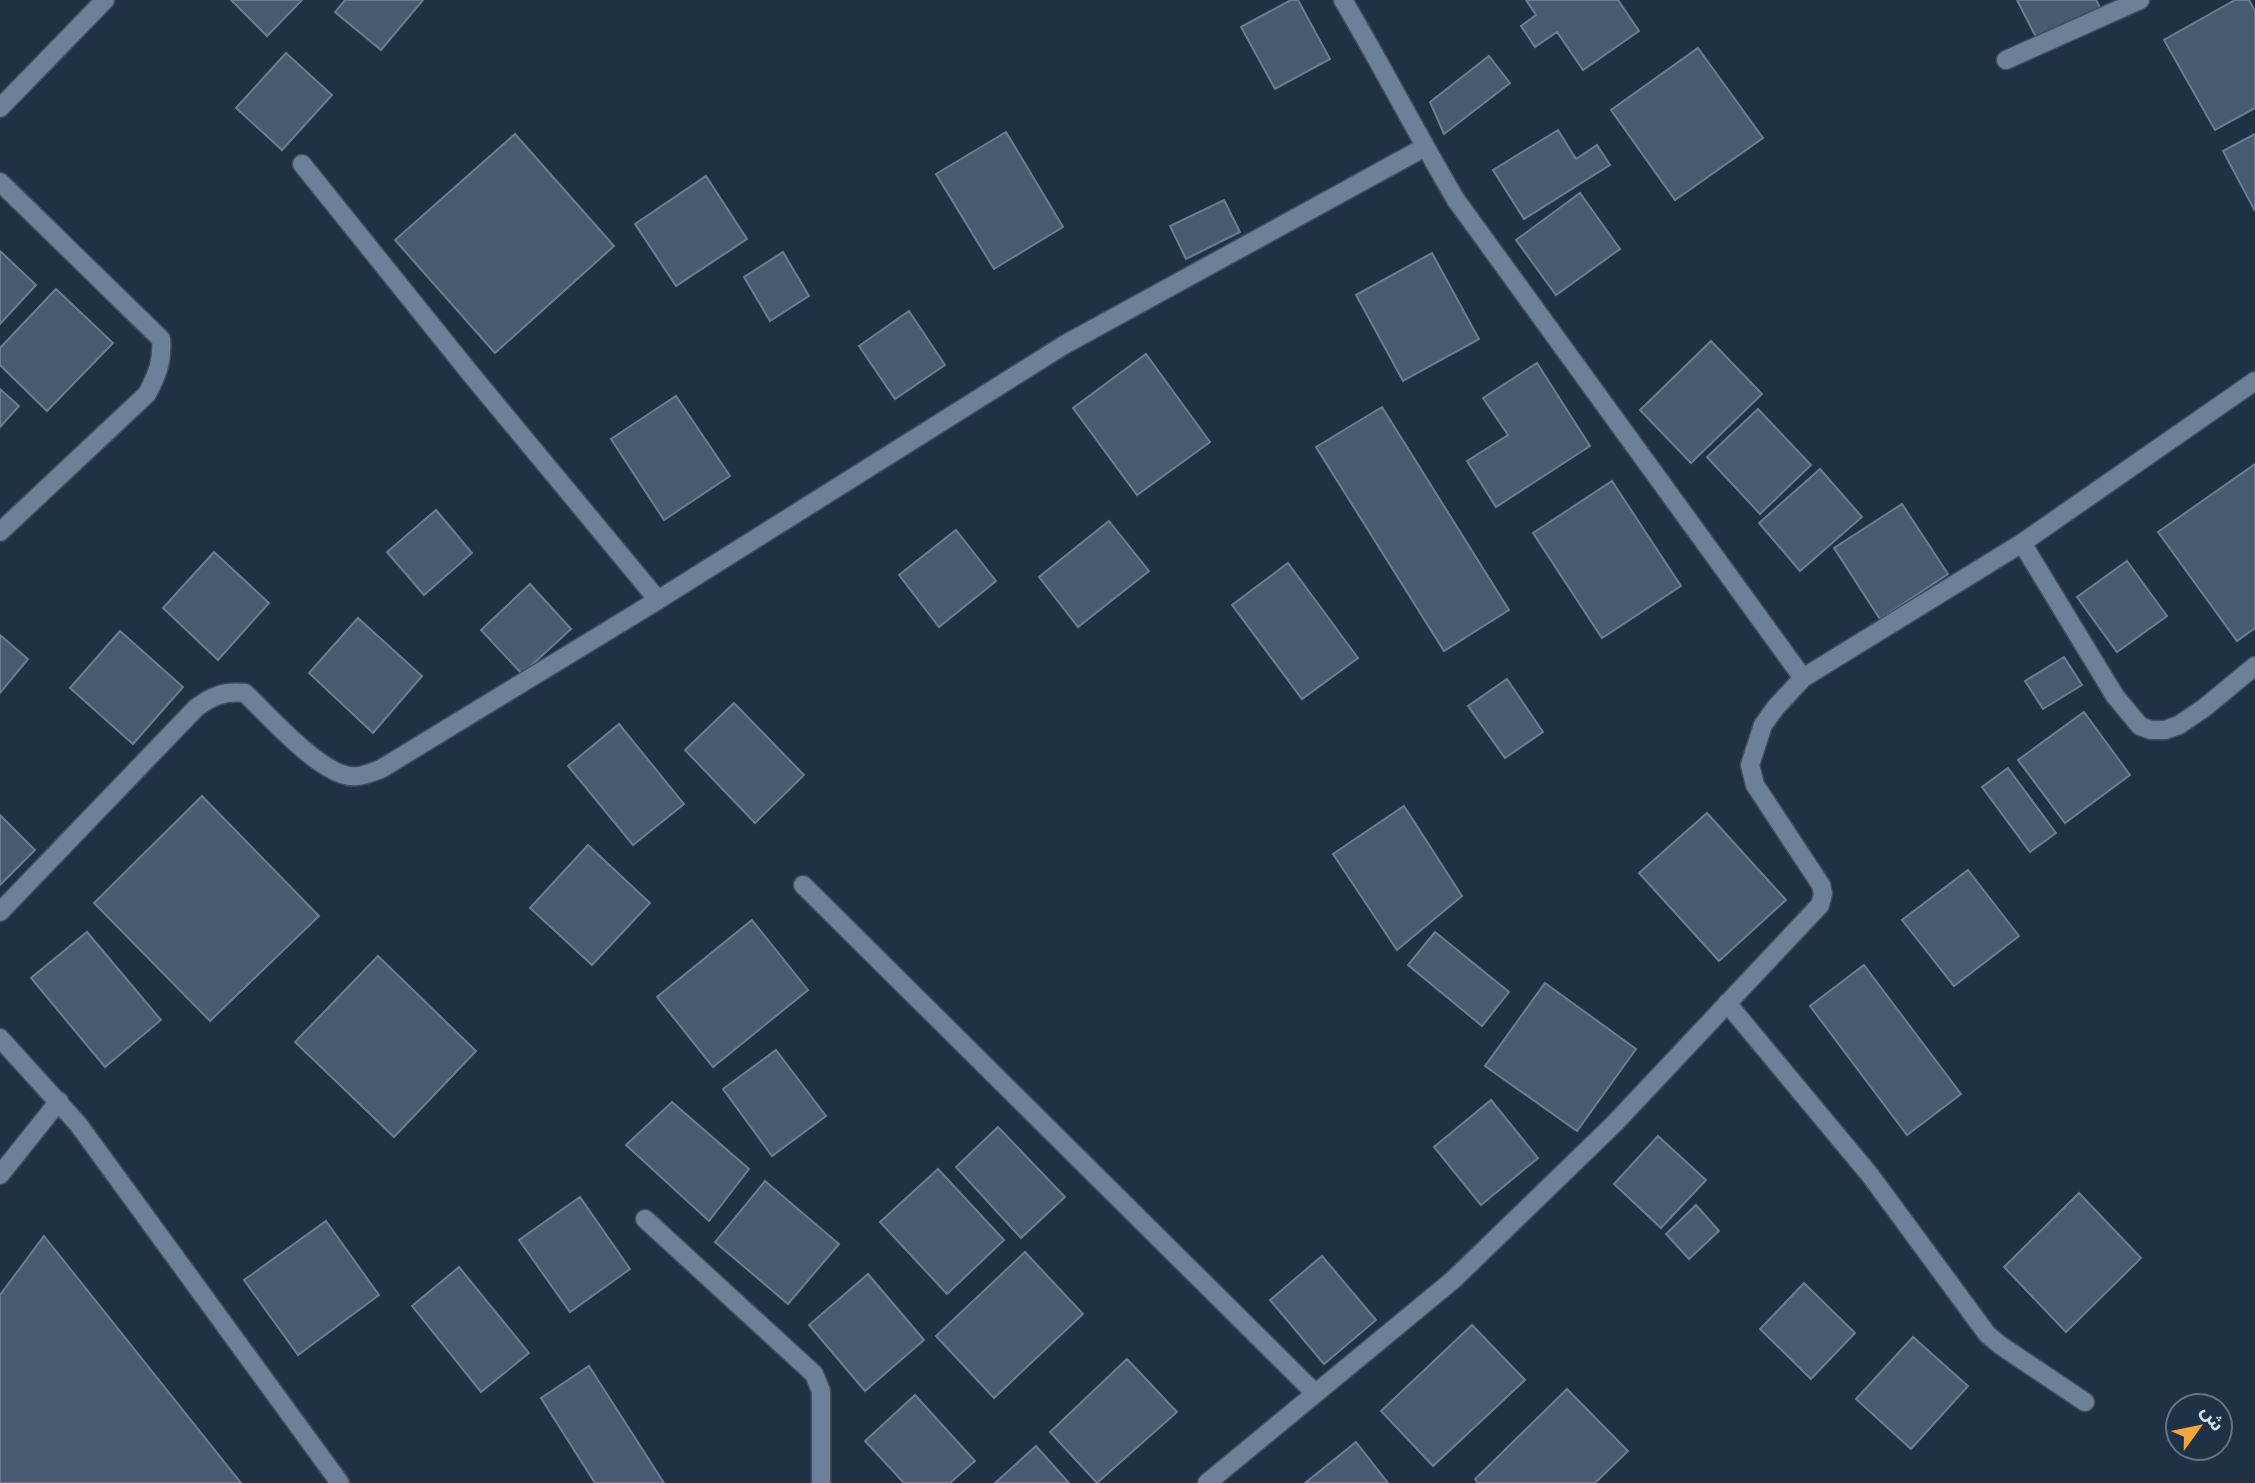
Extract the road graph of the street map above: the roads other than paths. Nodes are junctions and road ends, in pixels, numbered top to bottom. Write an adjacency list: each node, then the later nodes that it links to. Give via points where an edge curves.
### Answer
1 (105, 0): 5 (street)
2 (1343, 0): 6 (street)
3 (2140, 0): 4 (street)
4 (2006, 60)
5 (0, 108)
6 (1425, 147): 12 (street, via 1064,345); 14 (street, via 1456,200)
7 (302, 164): 12 (street)
8 (0, 182): 10 (street, via 161,340 162,358 147,394)
9 (2255, 381): 11 (street)
10 (0, 532)
11 (2022, 543): 13 (street, via 2115,695 2140,726 2165,730 2179,725); 14 (street)
12 (658, 600): 16 (street, via 381,769 364,775 347,776 325,768 244,693 214,695 195,708)
13 (2255, 666)
14 (1803, 678): 17 (street, via 1763,725 1750,765 1755,786 1823,894 1811,916)
15 (803, 885): 22 (street)
16 (0, 912)
17 (1727, 1003): 22 (street, via 1614,1125 1452,1280); 23 (street, via 1870,1175 1987,1334)
18 (0, 1038): 19 (street)
19 (60, 1101): 20 (street); 24 (street)
20 (0, 1175)
21 (645, 1219): 25 (street, via 814,1374 821,1391)
22 (1315, 1393): 26 (street)
23 (2085, 1402)
24 (340, 1483)
25 (821, 1483)
26 (1207, 1483)

